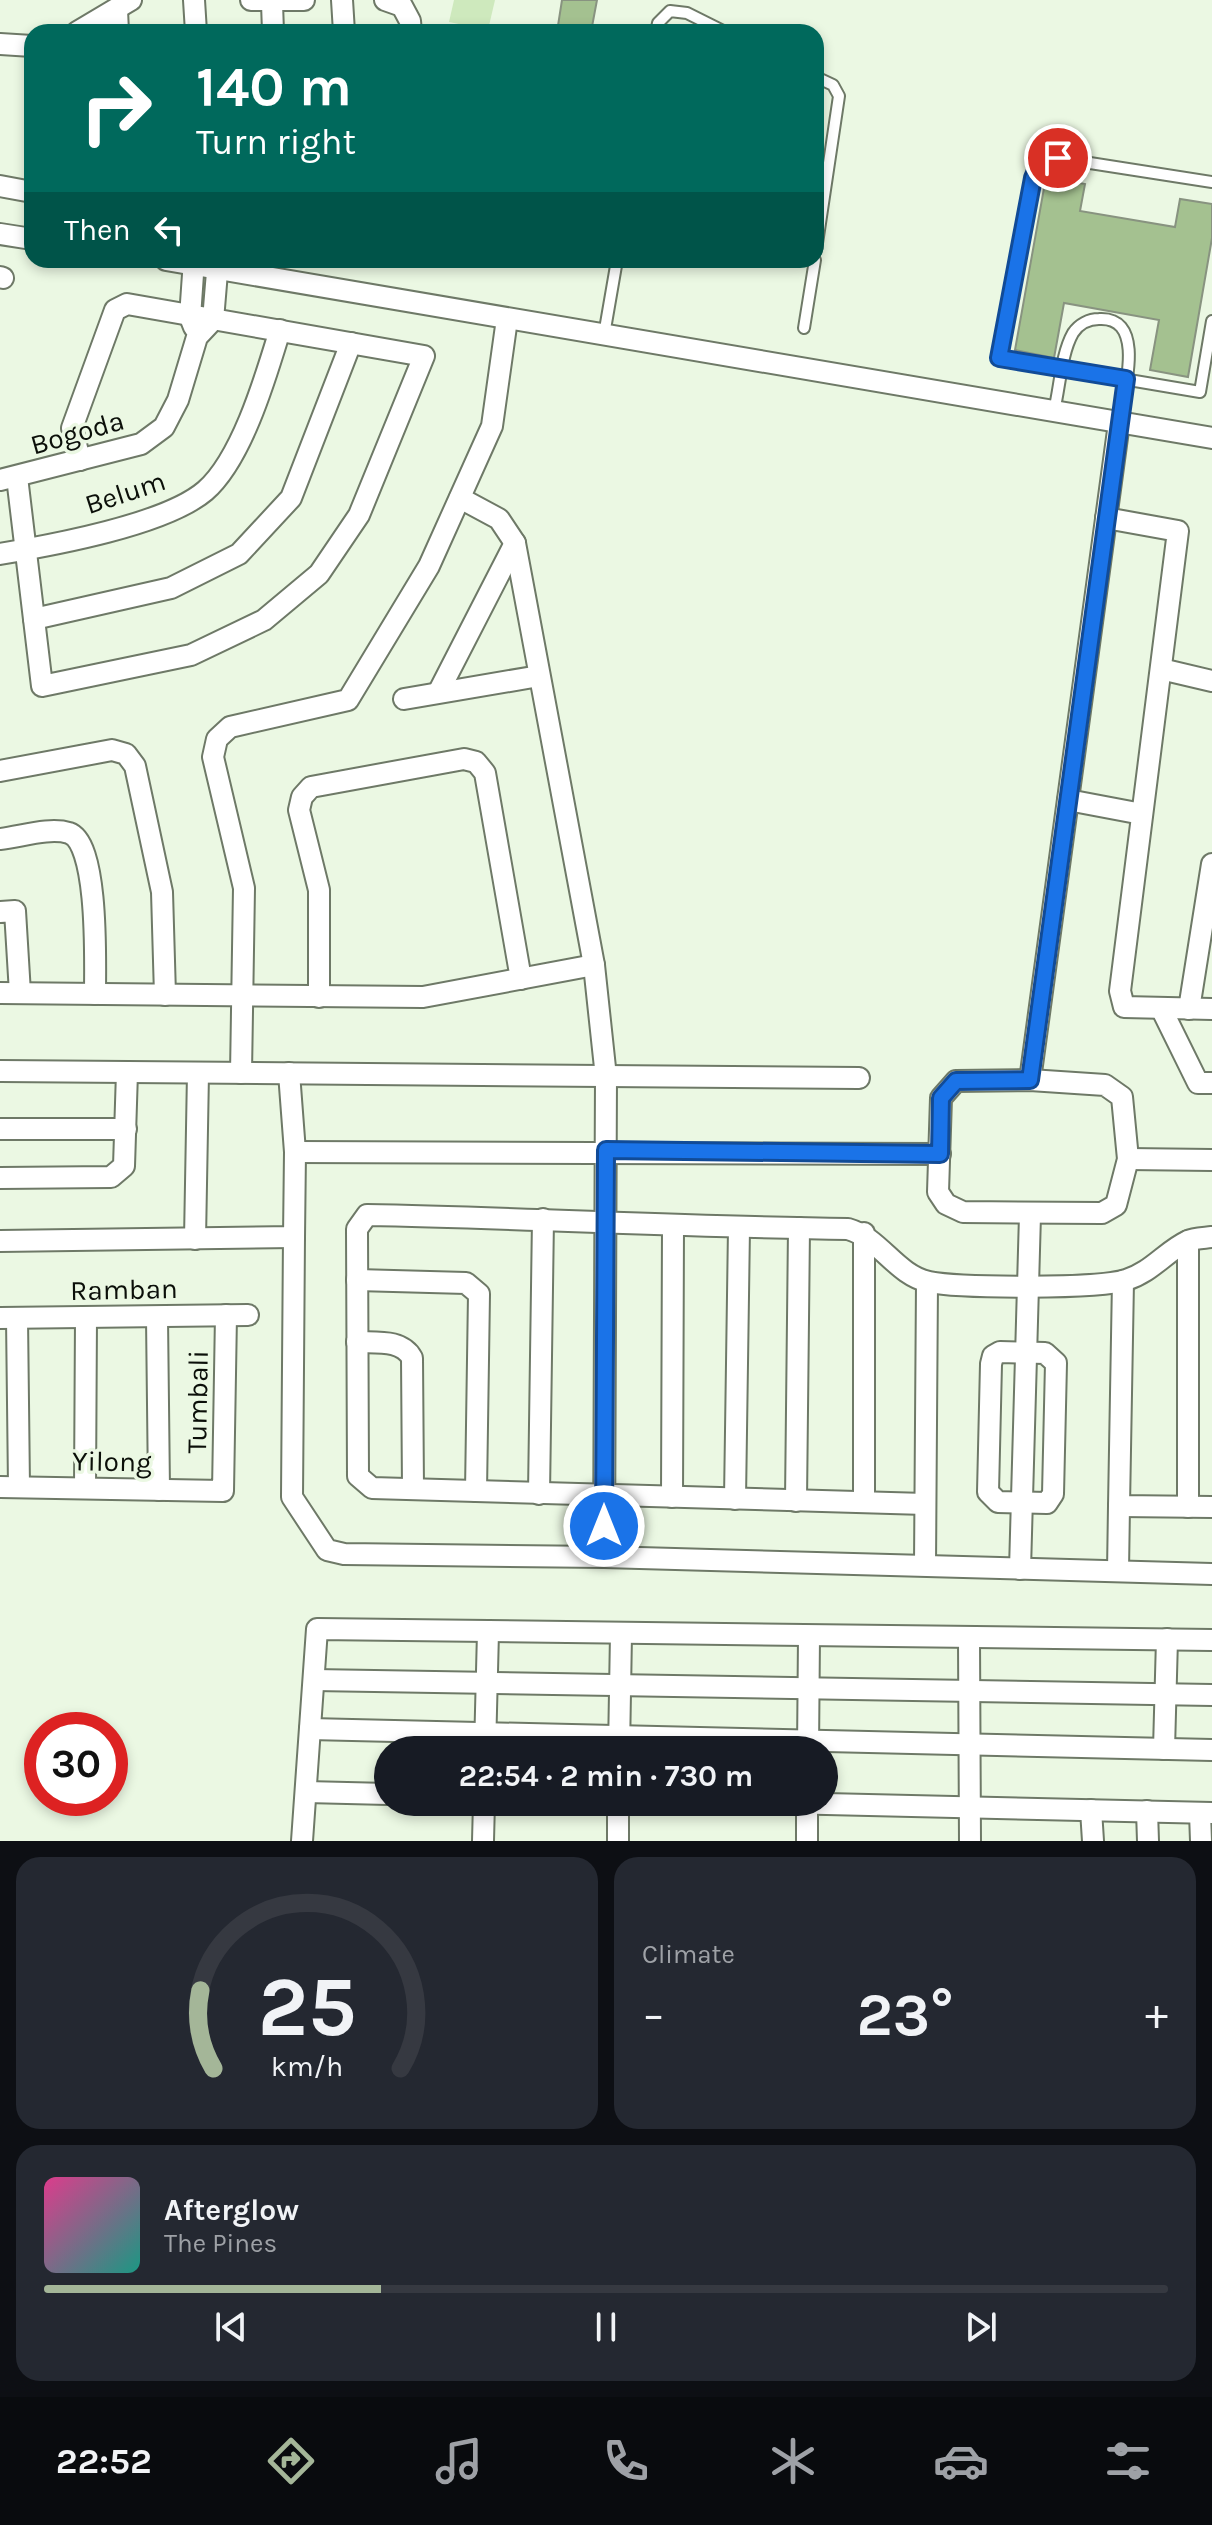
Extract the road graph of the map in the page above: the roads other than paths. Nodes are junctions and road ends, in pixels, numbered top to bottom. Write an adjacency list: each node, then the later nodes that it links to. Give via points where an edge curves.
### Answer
1 (194, 0): 9 (street)
2 (251, 0): 6 (street)
3 (304, 0): 6 (street)
4 (342, 0): 11 (street)
5 (385, 0): 12 (street, via 402,6)
6 (272, 3): 10 (street)
7 (124, 5): 8 (street)
8 (91, 24)
9 (196, 24)
10 (273, 24)
11 (344, 24)
12 (410, 24)
13 (658, 24): 14 (lane, via 670,11)
14 (709, 24)
15 (0, 44): 16 (street)
16 (24, 46)
17 (824, 81): 21 (lane, via 839,96)
18 (1212, 182): 38 (lane, via 1058,158 1039,164 999,358)
19 (0, 186): 20 (street)
20 (24, 190)
21 (824, 196)
22 (0, 234): 23 (street)
23 (24, 238)
24 (194, 268): 29 (street)
25 (217, 268): 31 (street)
26 (238, 268): 30 (street)
27 (616, 268): 35 (lane)
28 (814, 268): 33 (lane)
29 (190, 317): 31 (street); 36 (street); 43 (street, via 127,304 115,310 72,428)
30 (507, 319): 35 (street); 45 (street, via 492,426)
31 (213, 320): 34 (street); 36 (street, Bogoda)
32 (1212, 321): 39 (lane, via 1200,392)
33 (804, 328)
34 (280, 330): 37 (street); 48 (street, Belum, via 234,451 206,490 166,514)
35 (604, 335): 40 (street)
36 (197, 337): 43 (street, Bogoda, via 164,427 141,444)
37 (351, 343): 50 (street, via 291,498 239,554 171,588); 50 (street, via 424,356 359,515 319,574 264,620 191,655 42,686)
38 (1064, 369): 39 (lane); 39 (lane, via 1079,326 1106,319 1122,328 1130,344); 40 (lane)
39 (1126, 379): 41 (lane)
40 (1054, 411): 41 (street)
41 (1119, 423): 42 (street); 46 (street)
42 (1212, 438)
43 (80, 460): 44 (street, Bogoda)
44 (8, 478): 48 (street)
45 (460, 498): 47 (street, via 499,519); 67 (street, via 429,566 348,700 230,727 217,739 213,757 244,888)
46 (1106, 518): 51 (street, via 1178,531); 57 (street)
47 (515, 543): 52 (street); 54 (street)
48 (26, 550): 49 (street, Belum); 50 (street)
49 (0, 554)
50 (34, 619)
51 (1161, 669): 53 (street); 58 (street)
52 (539, 676): 54 (street); 62 (street)
53 (1212, 681)
54 (439, 691): 55 (street)
55 (404, 699)
56 (0, 771): 66 (street, via 112,750 126,754 135,766 162,892)
57 (1068, 800): 58 (street); 79 (street)
58 (1142, 814): 69 (street, via 1120,991 1124,1007)
59 (0, 839): 65 (street, via 58,831 81,841 94,904)
60 (1212, 864): 70 (street)
61 (0, 912): 64 (street, via 15,911)
62 (594, 965): 63 (street); 77 (street)
63 (521, 979): 68 (street, via 423,997); 68 (street, via 485,773 476,762 464,759 311,787 302,797 299,810 319,890)
64 (10, 993): 65 (street)
65 (95, 994): 66 (street)
66 (165, 995): 67 (street)
67 (243, 997): 68 (street); 75 (street)
68 (319, 997)
69 (1161, 1008): 70 (street); 80 (street, via 1198,1083)
70 (1189, 1009): 71 (street)
71 (1212, 1009)
72 (0, 1071): 73 (street)
73 (127, 1072): 74 (street); 82 (street)
74 (198, 1073): 75 (street); 98 (street)
75 (241, 1073): 76 (street)
76 (289, 1073): 77 (street); 84 (street)
77 (606, 1077): 78 (street); 83 (street)
78 (859, 1078)
79 (1030, 1080): 85 (street, via 956,1081 941,1098); 86 (street, via 1105,1085 1122,1097)
80 (1212, 1083)
81 (0, 1129): 82 (street)
82 (126, 1129): 88 (street, via 124,1166 111,1177)
83 (606, 1150): 84 (street); 85 (street); 91 (street)
84 (295, 1152): 96 (street)
85 (940, 1154): 89 (street, via 938,1192 946,1204 963,1212)
86 (1128, 1159): 87 (street); 89 (street, via 1123,1191 1116,1205 1102,1213)
87 (1212, 1160)
88 (0, 1178)
89 (1030, 1215): 104 (street)
90 (543, 1219): 91 (street); 101 (street, via 367,1215 357,1229); 118 (street)
91 (605, 1220): 92 (street); 119 (street)
92 (673, 1227): 93 (street); 120 (street)
93 (739, 1228): 94 (street); 121 (street)
94 (799, 1228): 95 (street); 122 (street)
95 (864, 1233): 103 (street, via 898,1266); 123 (street)
96 (294, 1237): 98 (street); 129 (street, via 292,1497 327,1550)
97 (1212, 1237): 100 (street)
98 (195, 1239): 99 (street)
99 (0, 1241)
100 (1188, 1241): 102 (street, via 1156,1267); 127 (street)
101 (357, 1280): 110 (street); 117 (street, via 466,1283 479,1294)
102 (1123, 1281): 104 (street); 126 (street)
103 (927, 1282): 104 (street); 124 (street)
104 (1027, 1286): 111 (street)
105 (226, 1315): 106 (street, Ramban); 109 (street, Ramban); 116 (street, Tumbali)
106 (248, 1315)
107 (8, 1318): 108 (street, Ramban); 112 (street)
108 (86, 1318): 109 (street, Ramban); 113 (street)
109 (157, 1318): 115 (street)
110 (357, 1342): 114 (street, via 398,1345 412,1358); 114 (street, via 358,1476 372,1488)
111 (1026, 1352): 125 (street); 125 (street, via 1045,1353 1056,1363 1053,1494 1047,1503); 125 (street, via 1000,1352 991,1364 988,1492 998,1502)
112 (10, 1487): 113 (street, Yilong)
113 (85, 1488): 115 (street, Yilong)
114 (413, 1489): 117 (street)
115 (159, 1490): 116 (street, Yilong)
116 (223, 1491)
117 (476, 1491): 118 (street)
118 (539, 1494): 119 (street)
119 (605, 1496): 120 (street); 129 (street)
120 (672, 1497): 121 (street)
121 (735, 1499): 122 (street)
122 (796, 1501): 123 (street)
123 (864, 1502): 124 (street)
124 (925, 1504): 130 (street)
125 (1022, 1504): 131 (street)
126 (1119, 1506): 127 (street); 132 (street)
127 (1188, 1507): 128 (street)
128 (1212, 1507)
129 (604, 1557): 130 (street)
130 (925, 1565): 131 (street)
131 (1020, 1569): 132 (street)
132 (1118, 1571): 133 (street)
133 (1212, 1574)
134 (488, 1632): 135 (street); 140 (street, via 317,1629); 141 (street)
135 (621, 1634): 136 (street); 142 (street)
136 (809, 1636): 137 (street); 143 (street)
137 (969, 1639): 138 (street); 144 (street)
138 (1167, 1639): 139 (street); 145 (street)
139 (1212, 1640)
140 (314, 1680): 141 (street); 147 (street)
141 (487, 1682): 142 (street); 149 (street)
142 (620, 1686): 143 (street); 150 (street)
143 (808, 1690): 144 (street); 151 (street)
144 (969, 1693): 145 (street); 153 (street)
145 (1165, 1695): 146 (street); 154 (street)
146 (1212, 1695)
147 (310, 1729): 148 (street); 156 (street)
148 (421, 1736)
149 (485, 1736)
150 (619, 1736)
151 (808, 1736)
152 (838, 1744): 153 (street)
153 (970, 1746): 154 (street); 159 (street)
154 (1164, 1749): 155 (street)
155 (1212, 1750)
156 (306, 1792): 157 (street); 166 (street)
157 (374, 1794)
158 (838, 1804): 159 (street)
159 (970, 1808): 160 (street); 170 (street)
160 (1091, 1810): 161 (street); 171 (street)
161 (1147, 1811): 162 (street); 172 (street)
162 (1206, 1813): 173 (street)
163 (484, 1816): 167 (street)
164 (618, 1816): 168 (street)
165 (807, 1816): 169 (street)
166 (302, 1841)
167 (483, 1841)
168 (618, 1841)
169 (807, 1841)
170 (970, 1841)
171 (1093, 1841)
172 (1148, 1841)
173 (1201, 1841)

